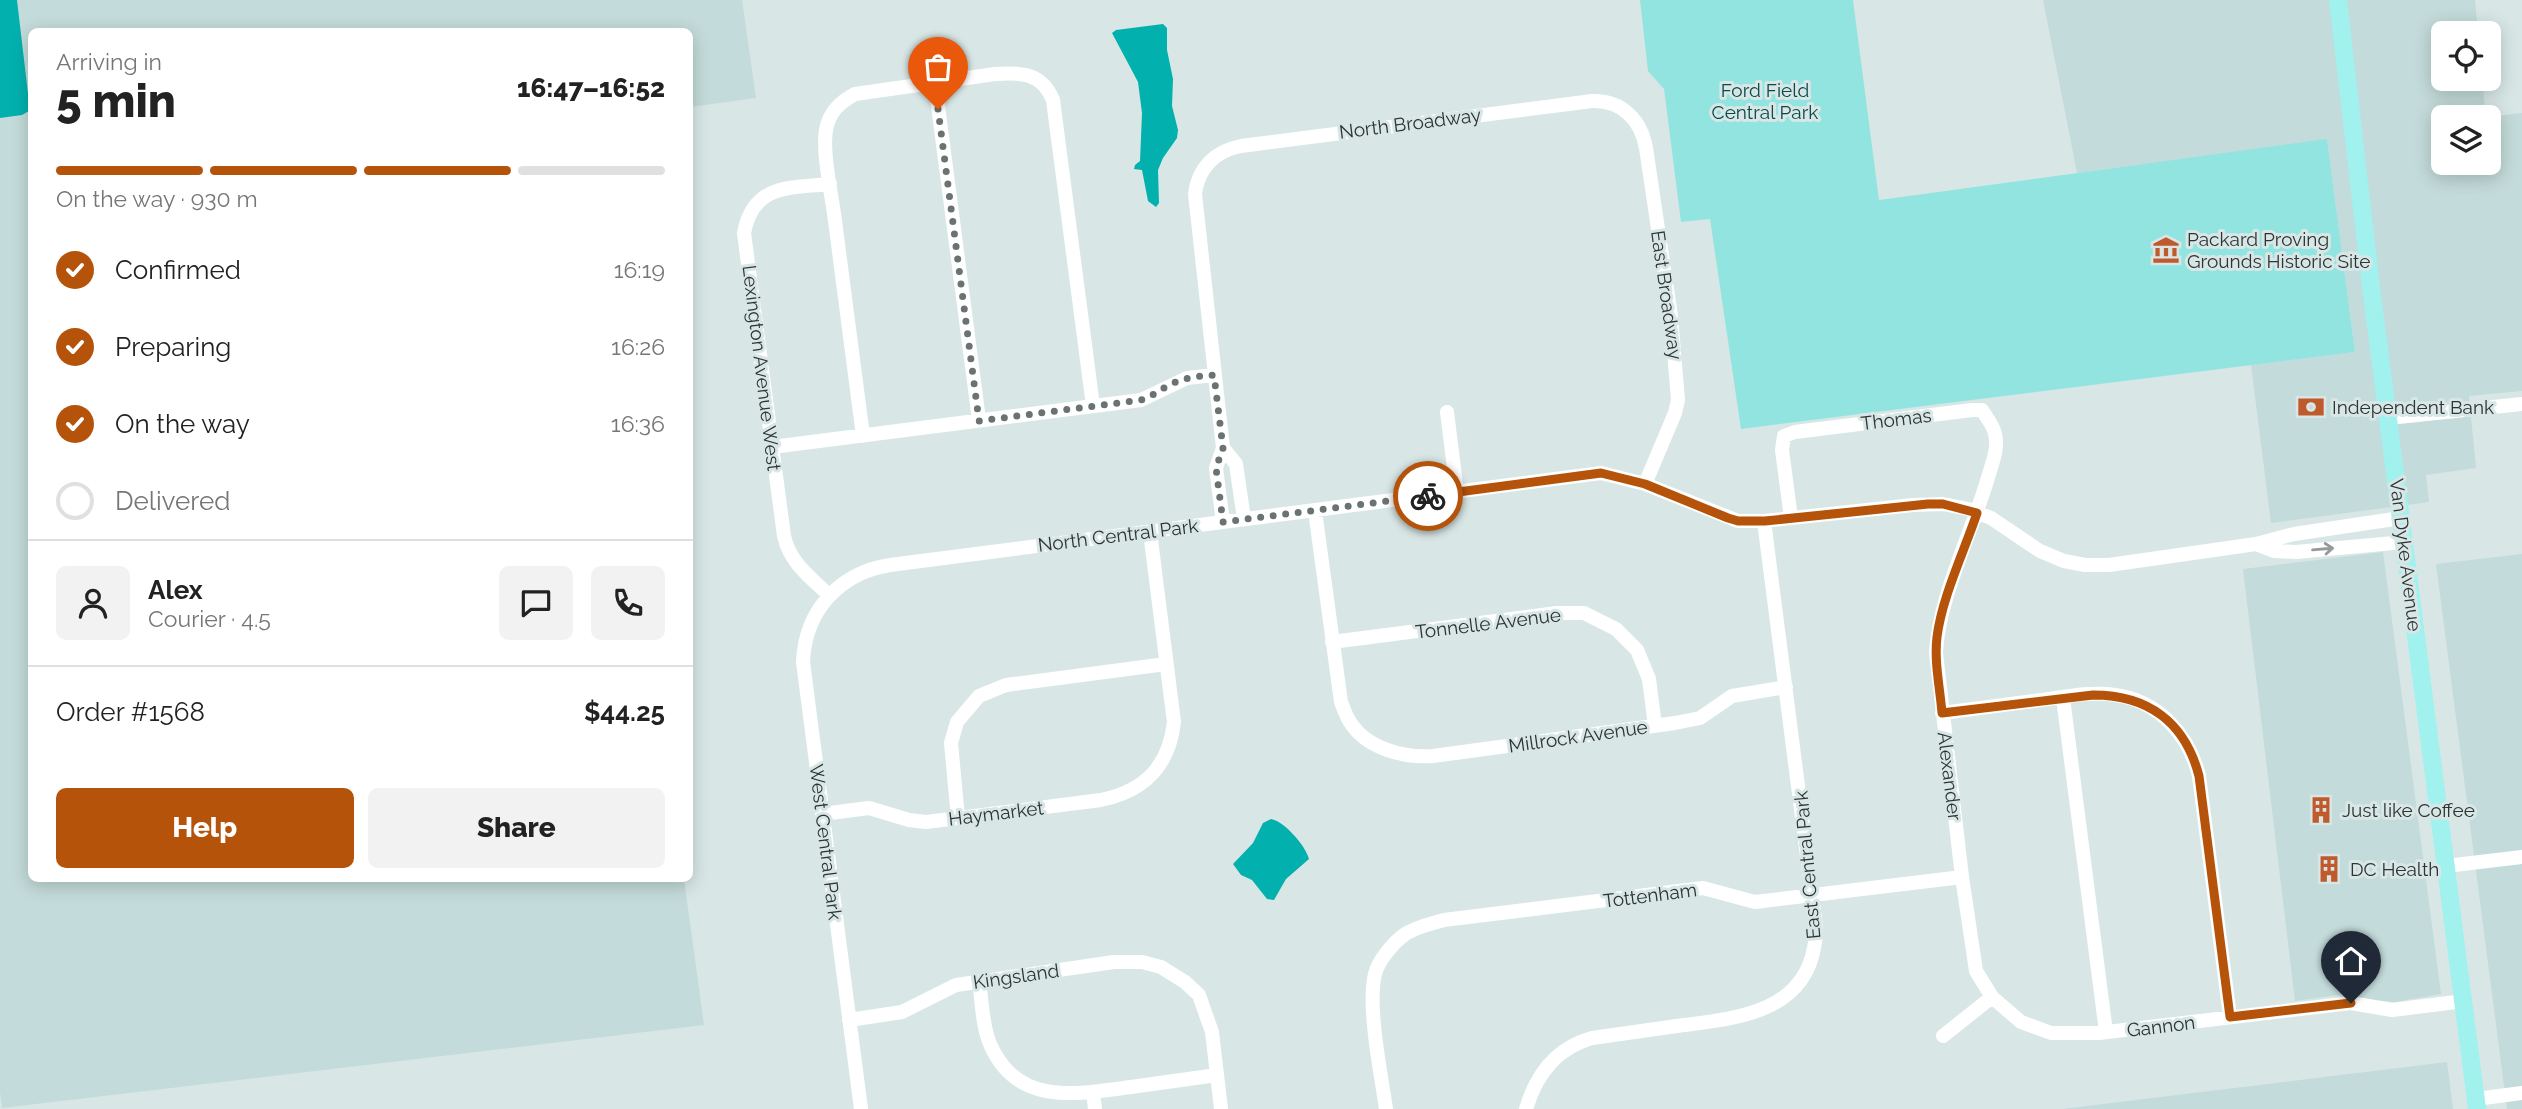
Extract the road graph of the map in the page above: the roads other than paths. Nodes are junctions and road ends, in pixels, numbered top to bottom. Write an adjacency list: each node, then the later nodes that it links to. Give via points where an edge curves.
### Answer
1 (2338, 0): 9 (main road, Van Dyke Avenue)
2 (934, 83): 4 (street, via 862,92 841,102 826,126); 7 (street, via 1014,73 1044,83 1055,106); 10 (street)
3 (1622, 108): 5 (street, North Broadway, via 1592,100 1278,140 1226,150 1214,157 1195,194); 14 (street, East Broadway, via 1639,124 1645,142 1679,391 1675,413)
4 (830, 184): 11 (street); 12 (street, Lexington Avenue West, via 779,189 764,197 748,215 744,233)
5 (1214, 375): 7 (street, via 1172,383 1141,400); 13 (street)
6 (2522, 404): 9 (street)
7 (1093, 406): 10 (street)
8 (1447, 412): 16 (street)
9 (2389, 418): 21 (main road, Van Dyke Avenue)
10 (979, 421): 11 (street)
11 (863, 436): 12 (street)
12 (772, 447): 28 (street, Lexington Avenue West, via 787,550 793,561)
13 (1223, 448): 15 (street, via 1236,464); 17 (street, via 1216,468)
14 (1645, 484): 16 (street, North Central Park, via 1601,473); 23 (street, North Central Park, via 1728,518)
15 (1240, 491): 17 (street); 22 (street)
16 (1457, 492): 18 (street, North Central Park)
17 (1219, 494): 24 (street)
18 (1315, 512): 22 (street, North Central Park); 29 (street)
19 (1977, 513): 20 (street, North Central Park, via 1933,504); 20 (street, Thomas, via 1995,451 1995,433 1982,410 1784,436); 27 (street, North Central Park, via 2040,551 2085,565); 33 (street, Alexander, via 1937,636)
20 (1791, 518): 23 (street, North Central Park)
21 (2401, 518): 26 (main road, Van Dyke Avenue); 27 (street, North Central Park)
22 (1244, 519): 24 (street, North Central Park)
23 (1765, 521): 31 (street, East Central Park)
24 (1223, 522): 25 (street, North Central Park)
25 (1150, 532): 28 (street, North Central Park, via 879,566); 30 (street)
26 (2404, 542): 27 (street, North Central Park, one-way to 26, via 2296,552); 38 (main road, Van Dyke Avenue)
27 (2256, 544)
28 (834, 590): 35 (street, West Central Park, via 811,622 803,662)
29 (1332, 642): 34 (street, Tonnelle Avenue, via 1584,613 1616,629 1637,650 1649,679); 34 (street, Millrock Avenue, via 1341,702 1351,723 1391,752 1421,757)
30 (1166, 664): 36 (street, Haymarket, via 1174,722 1168,751 1140,785 1120,796); 36 (street, via 1006,685 979,696 957,722 951,743)
31 (1786, 687): 34 (street, Millrock Avenue, via 1740,694 1700,718); 40 (street, East Central Park)
32 (2063, 698): 33 (street); 44 (street, via 2115,695 2138,702 2161,714 2186,742 2199,776); 46 (street)
33 (1942, 713): 39 (street, Alexander)
34 (1656, 726)
35 (822, 814): 36 (street, Haymarket, via 869,808 918,822); 45 (street, West Central Park)
36 (958, 818)
37 (2522, 857): 38 (street)
38 (2446, 866): 43 (main road, Van Dyke Avenue)
39 (1962, 877): 40 (street, Tottenham); 42 (street, Gannon, via 1976,971)
40 (1812, 895): 55 (street, Tottenham, via 1755,902 1703,888 1444,920 1403,935 1375,971 1373,999); 56 (street, East Central Park, via 1814,948 1799,981 1772,1005 1728,1020 1592,1038 1551,1062 1536,1081)
41 (979, 981): 45 (street, Kingsland, via 946,988 902,1012); 48 (street, Kingsland, via 1114,962 1161,967 1199,995 1209,1020); 49 (street, via 988,1037 1008,1070 1035,1089 1061,1094)
42 (1992, 997): 46 (street, Gannon, via 2021,1023 2051,1033); 47 (street)
43 (2464, 1001): 44 (street, Gannon, via 2392,1010 2351,1003); 51 (main road, Van Dyke Avenue)
44 (2230, 1017): 46 (street, Gannon)
45 (849, 1020): 52 (street, West Central Park)
46 (2106, 1032)
47 (1943, 1035)
48 (1217, 1075): 49 (street); 54 (street)
49 (1093, 1092): 53 (street)
50 (2522, 1093): 51 (street)
51 (2477, 1104)
52 (861, 1109)
53 (1095, 1109)
54 (1221, 1109)
55 (1385, 1109)
56 (1526, 1109)

